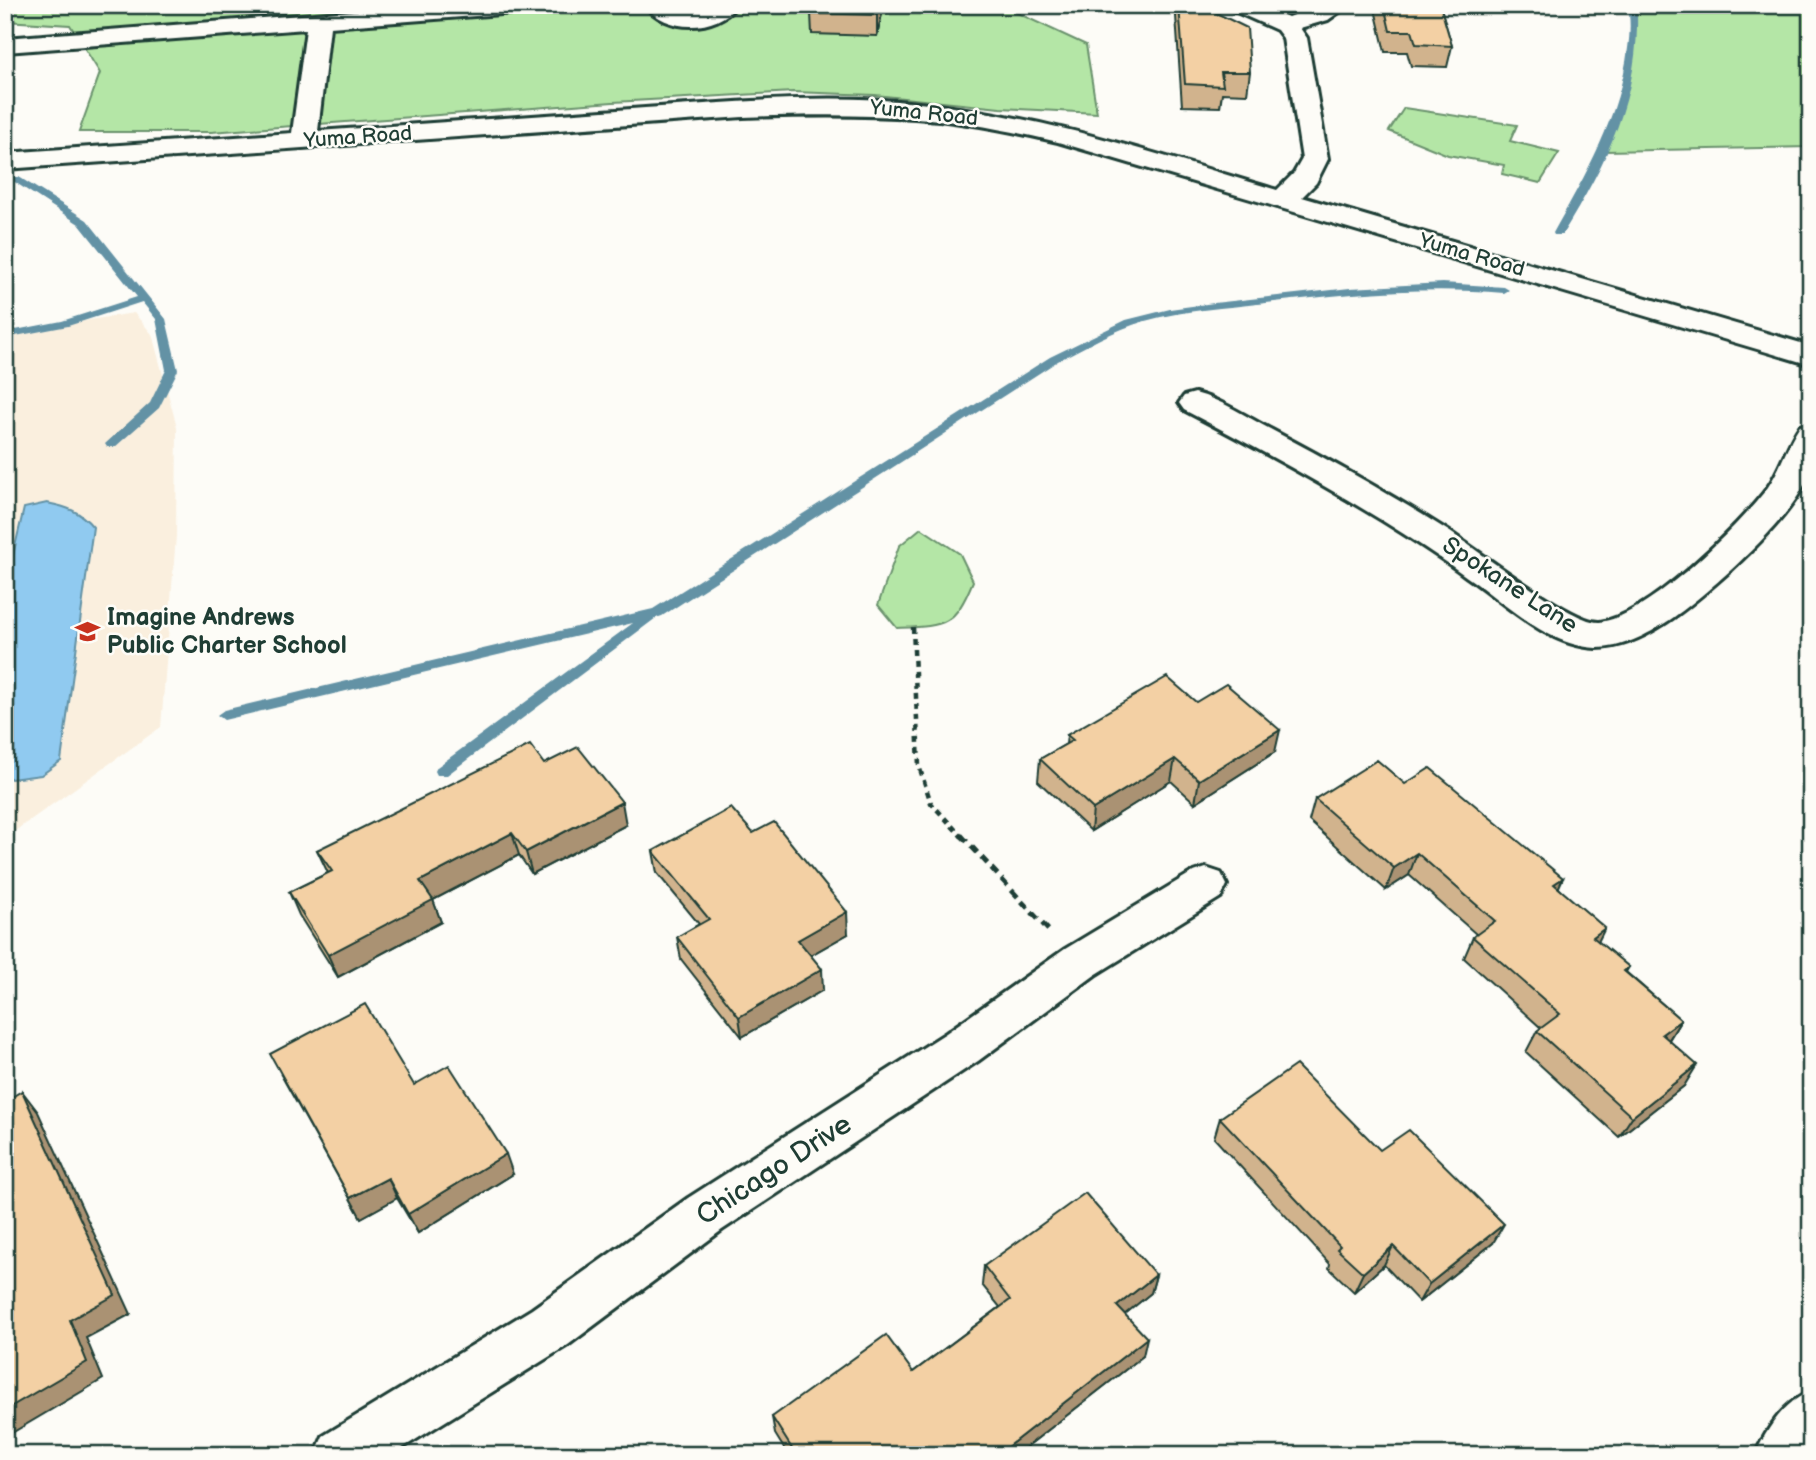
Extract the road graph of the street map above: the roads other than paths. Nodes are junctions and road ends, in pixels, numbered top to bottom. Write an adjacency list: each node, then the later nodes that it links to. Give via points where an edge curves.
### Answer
1 (527, 5): 6 (street)
2 (657, 5): 3 (street, via 671,16 696,19 716,14)
3 (724, 5)
4 (1240, 5): 7 (street)
5 (1338, 5): 7 (street)
6 (319, 19): 8 (street); 9 (street)
7 (1286, 25): 11 (street, via 1295,38 1315,159 1306,177)
8 (6, 45)
9 (304, 141): 10 (street, Yuma Road); 11 (street, Yuma Road, via 696,111 872,108 1005,122)
10 (5, 161)
11 (1283, 200): 12 (street, Yuma Road)
12 (1811, 356)
13 (1195, 403): 14 (street, Spokane Lane, via 1280,446 1438,539 1557,621 1599,635 1637,623 1722,557 1779,497)
14 (1811, 433)
15 (1206, 886): 17 (street, Chicago Drive, via 1080,962 962,1047 705,1214 550,1327)
16 (1811, 1418): 18 (street)
17 (342, 1455)
18 (1782, 1455)

